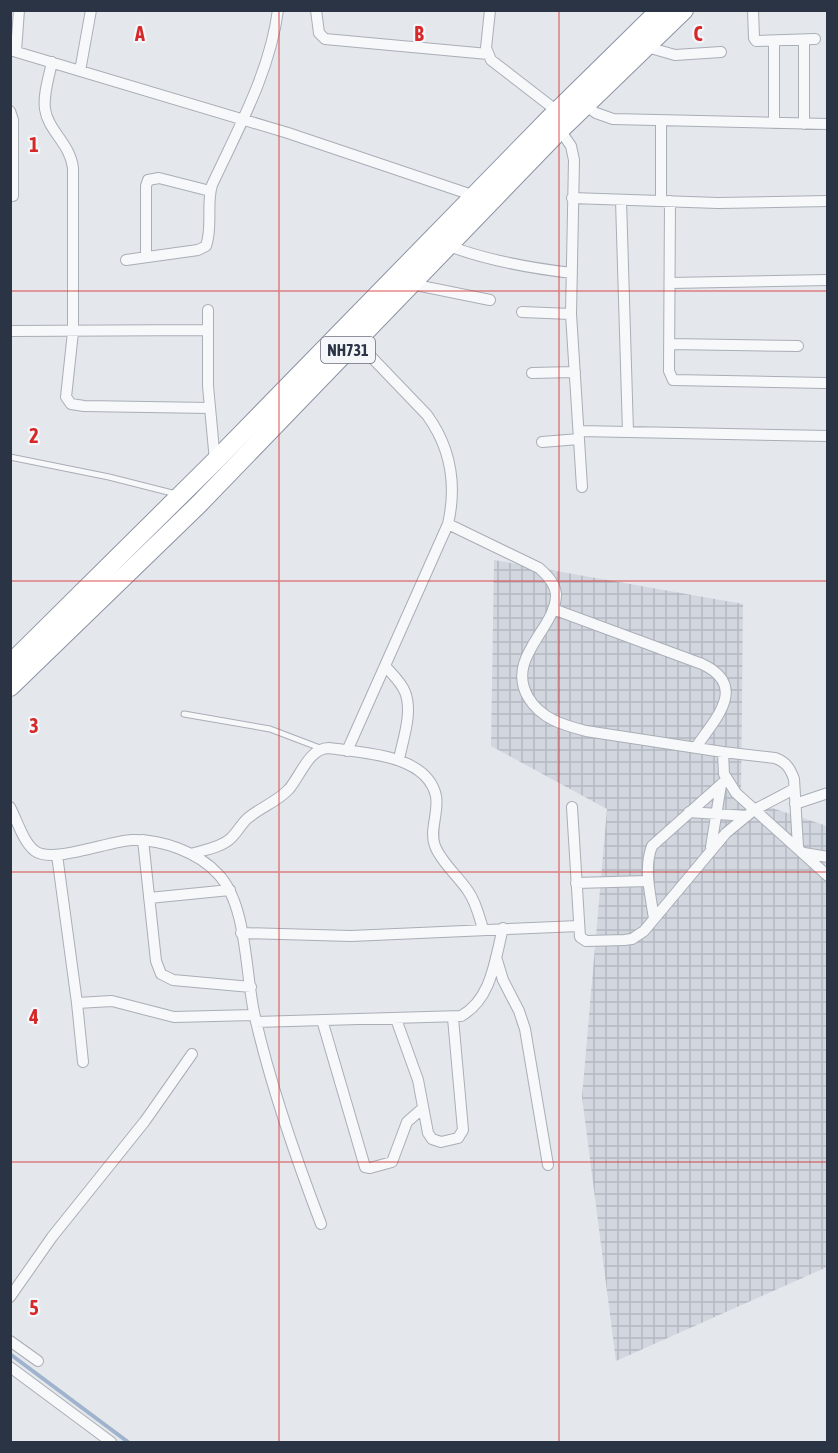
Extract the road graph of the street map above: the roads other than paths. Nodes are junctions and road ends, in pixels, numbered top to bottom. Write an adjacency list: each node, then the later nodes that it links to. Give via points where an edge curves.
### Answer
1 (19, 10): 11 (street)
2 (91, 10): 15 (street)
3 (278, 10): 19 (street, via 271,44)
4 (316, 10): 13 (street, via 319,33 325,39)
5 (490, 10): 13 (street)
6 (660, 10): 16 (highway, NH731)
7 (684, 10): 10 (highway, NH731)
8 (753, 10): 9 (street, via 754,40)
9 (774, 41): 21 (street); 22 (street, via 809,39)
10 (647, 47): 12 (street, via 675,55); 16 (highway, NH731)
11 (13, 51): 14 (street)
12 (721, 52)
13 (488, 54): 18 (street, via 495,65)
14 (52, 62): 15 (street); 45 (street, via 45,110 68,149 73,168)
15 (80, 70): 19 (street)
16 (579, 101): 18 (highway, NH731); 20 (street, via 606,117); 24 (highway, NH731)
17 (10, 111): 26 (street)
18 (557, 111): 27 (highway, NH731)
19 (243, 120): 25 (street); 27 (street)
20 (661, 121): 21 (street); 30 (street)
21 (774, 123): 22 (street)
22 (804, 124): 23 (street)
23 (828, 124)
24 (560, 130): 28 (street, via 572,152); 32 (highway, NH731)
25 (210, 191): 33 (street, via 206,246); 33 (street, via 159,178 148,180)
26 (13, 196)
27 (475, 196): 58 (highway, NH731)
28 (572, 198): 29 (street); 35 (street)
29 (621, 200): 30 (street); 53 (street)
30 (665, 201): 31 (street); 37 (street)
31 (828, 201)
32 (449, 246): 35 (street, via 496,261); 38 (highway, NH731)
33 (146, 257): 34 (street)
34 (126, 260)
35 (572, 273): 42 (street)
36 (828, 280): 37 (street)
37 (670, 283): 47 (street)
38 (411, 284): 39 (street); 46 (highway, NH731)
39 (490, 300)
40 (208, 310): 43 (street)
41 (522, 312): 42 (street)
42 (572, 314): 49 (street)
43 (208, 330): 45 (street); 52 (street)
44 (10, 331): 45 (street)
45 (73, 332): 52 (street, via 65,394 71,404)
46 (356, 341): 61 (street, via 436,428 450,464 452,505); 65 (highway, NH731, via 199,504)
47 (670, 344): 48 (street); 51 (street, via 670,376 675,381)
48 (798, 346)
49 (575, 372): 50 (street); 54 (street)
50 (532, 373)
51 (825, 382)
52 (210, 408): 58 (street)
53 (628, 432): 54 (street); 55 (street)
54 (579, 435): 56 (street); 59 (street)
55 (828, 436)
56 (542, 442)
57 (10, 457): 60 (lane)
58 (215, 461): 60 (highway, NH731)
59 (582, 487)
60 (181, 495): 63 (highway, NH731)
61 (448, 524): 62 (street, via 539,568 555,587); 64 (street)
62 (553, 609): 67 (street, via 718,673 726,697); 67 (street, via 522,669 526,694 541,714 586,731)
63 (10, 664)
64 (385, 666): 69 (street); 71 (street, via 407,698)
65 (10, 687)
66 (184, 714): 68 (lane, via 270,729)
67 (696, 747): 70 (street)
68 (320, 748): 69 (street); 84 (street, via 281,797 248,818 230,839)
69 (347, 751): 71 (street)
70 (723, 752): 72 (street); 73 (street, via 782,761 791,771)
71 (399, 759): 95 (street, via 420,772 434,789 435,847 469,892)
72 (724, 782): 78 (street); 79 (street); 80 (street)
73 (794, 789): 75 (street); 79 (street)
74 (828, 793): 75 (street)
75 (795, 804): 83 (street)
76 (10, 807): 85 (street, via 28,844 41,854)
77 (572, 807): 89 (street)
78 (689, 812): 80 (street); 88 (street, via 652,846)
79 (751, 813): 80 (street); 82 (street); 83 (street)
80 (717, 814): 82 (street)
81 (143, 840): 84 (street); 85 (street); 91 (street)
82 (711, 850): 92 (street)
83 (801, 850): 86 (street); 87 (street)
84 (191, 854): 90 (street, via 210,865)
85 (57, 855): 99 (street)
86 (828, 856)
87 (828, 876)
88 (648, 881): 89 (street); 92 (street)
89 (576, 884): 93 (street)
90 (230, 890): 91 (street); 96 (street)
91 (149, 898): 98 (street, via 161,974 173,980)
92 (654, 919): 93 (street, via 638,936 624,940 583,941)
93 (579, 926): 94 (street)
94 (503, 928): 95 (street); 97 (street)
95 (483, 929): 96 (street, via 351,936)
96 (241, 933): 98 (street)
97 (496, 956): 101 (street, via 482,997 468,1013); 107 (street, via 525,1029)
98 (251, 987): 100 (street)
99 (77, 1003): 100 (street, via 112,1001 174,1017); 105 (street)
100 (255, 1018): 103 (street); 108 (street, via 292,1146)
101 (453, 1018): 102 (street); 106 (street, via 462,1134 451,1141 432,1139)
102 (396, 1019): 103 (street); 106 (street, via 418,1080)
103 (322, 1020): 106 (street, via 365,1167 392,1162 408,1122)
104 (192, 1054): 109 (street)
105 (83, 1062)
106 (423, 1108)
107 (548, 1165)
108 (321, 1224)
109 (10, 1297)
110 (10, 1341): 111 (street)
111 (38, 1361)
112 (10, 1366): 113 (street)
113 (111, 1443)

